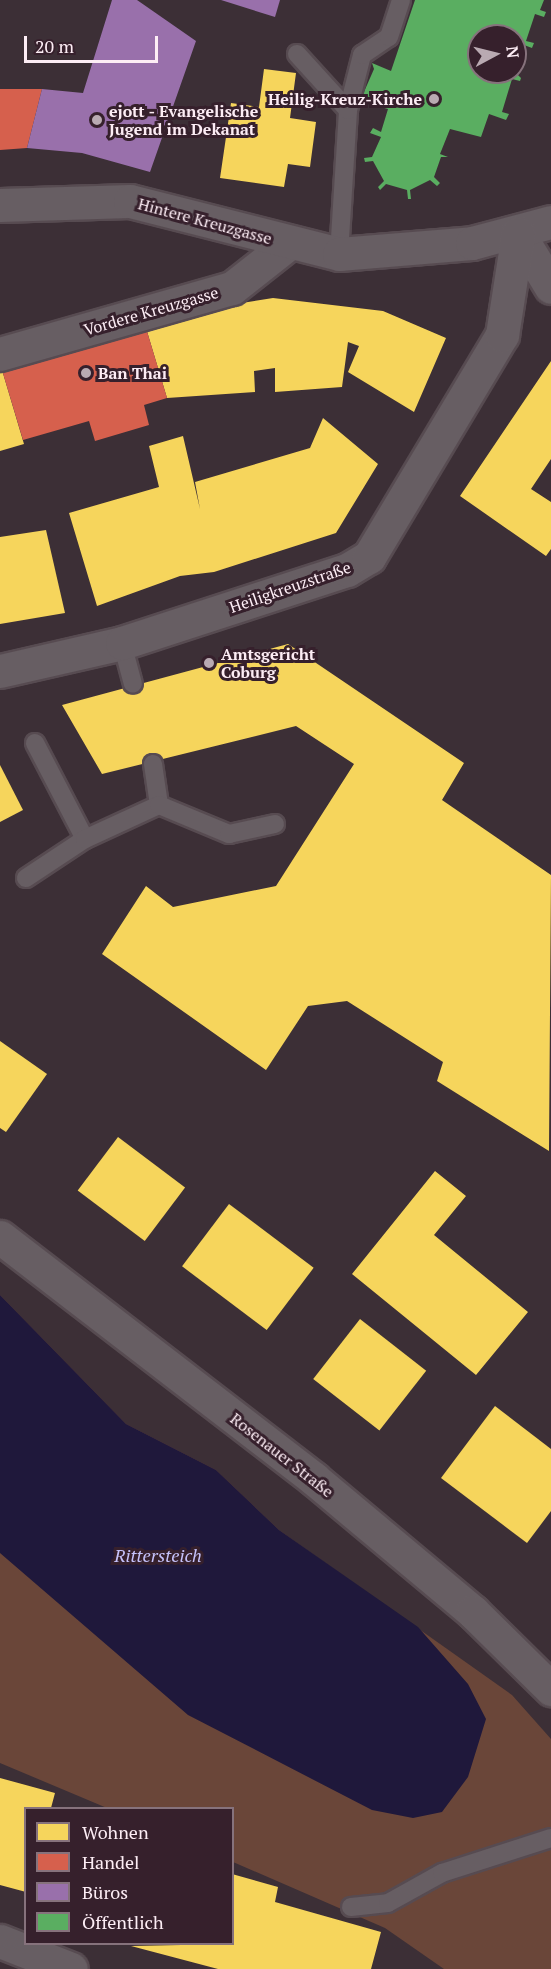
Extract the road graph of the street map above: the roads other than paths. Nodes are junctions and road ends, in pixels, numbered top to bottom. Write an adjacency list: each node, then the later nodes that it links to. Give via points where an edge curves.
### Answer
1 (401, 0): 3 (lane, via 389,37 362,55)
2 (297, 54): 3 (lane)
3 (348, 110): 8 (lane)
4 (0, 205): 7 (street, Hintere Kreuzgasse, via 130,201)
5 (551, 222): 6 (street, Hintere Kreuzgasse)
6 (518, 233): 8 (street, Hintere Kreuzgasse, via 469,244); 9 (street); 11 (street, Heiligkreuzstraße, via 502,335 369,556 347,570)
7 (288, 244): 8 (street, Hintere Kreuzgasse); 10 (street, Vordere Kreuzgasse, via 232,288)
8 (339, 254)
9 (551, 287)
10 (0, 354)
11 (122, 643): 12 (street, Heiligkreuzstraße); 13 (lane)
12 (0, 671)
13 (134, 684)
14 (35, 743): 18 (lane)
15 (153, 764): 16 (lane)
16 (159, 805): 17 (lane, via 229,834); 18 (lane)
17 (275, 824)
18 (85, 839): 19 (lane)
19 (26, 878)
20 (0, 1237): 21 (street, Rosenauer Straße, via 314,1479 473,1612)
21 (551, 1689)
22 (551, 1838): 23 (lane, via 442,1873 388,1902)
23 (351, 1907)
24 (0, 1941): 25 (street)
25 (71, 1969)

